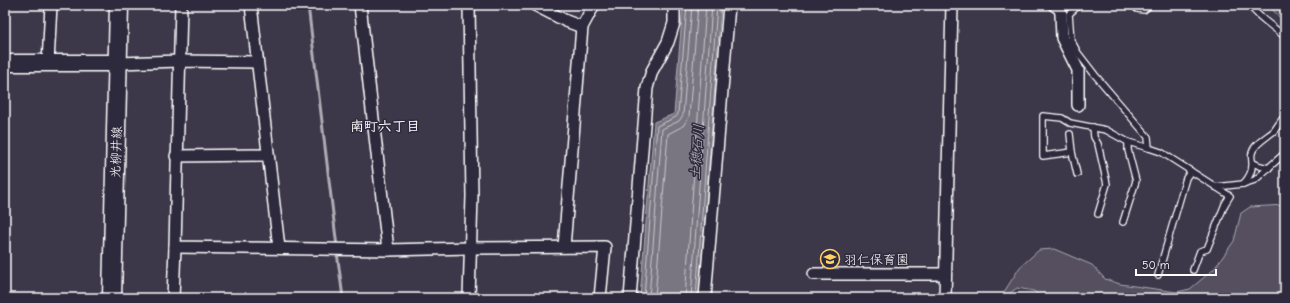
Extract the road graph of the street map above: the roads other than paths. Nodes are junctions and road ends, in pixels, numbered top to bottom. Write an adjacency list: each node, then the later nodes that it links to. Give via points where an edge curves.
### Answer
1 (50, 5): 22 (street)
2 (120, 5): 23 (main road, 光柳井線)
3 (181, 5): 19 (street)
4 (251, 5): 20 (street)
5 (360, 5): 46 (street)
6 (469, 5): 44 (street, via 472,188)
7 (535, 5): 17 (street)
8 (594, 5): 17 (street)
9 (674, 5): 55 (street, via 674,23 668,42 652,71 648,88)
10 (729, 5): 56 (street)
11 (952, 5): 49 (street)
12 (1054, 5): 24 (street, via 1062,14 1062,38 1078,70)
13 (1079, 5): 29 (lane, via 1069,14 1071,40 1095,75 1148,137)
14 (1134, 5): 15 (lane, via 1137,9 1144,10)
15 (1150, 5)
16 (1249, 5): 18 (lane, via 1261,19)
17 (582, 27): 45 (street)
18 (1285, 37)
19 (180, 61): 20 (street); 23 (street); 33 (street)
20 (257, 62): 32 (street)
21 (5, 63): 22 (street)
22 (48, 63): 23 (street)
23 (119, 63): 51 (main road, 光柳井線)
24 (1078, 105)
25 (1285, 116): 34 (lane, via 1275,130 1255,147)
26 (1093, 127): 28 (lane, via 1106,130); 30 (lane, via 1070,123 1062,118 1043,116 1043,156); 40 (lane, via 1107,184)
27 (1070, 134): 30 (lane)
28 (1128, 142): 29 (lane); 41 (lane, via 1136,181)
29 (1149, 148): 36 (lane, via 1161,152)
30 (1072, 152): 37 (lane)
31 (1285, 153): 35 (lane)
32 (268, 155): 33 (street); 43 (street)
33 (176, 156): 42 (street)
34 (1252, 163): 35 (lane); 38 (lane, via 1252,171)
35 (1268, 168): 38 (lane, via 1255,180)
36 (1191, 171): 39 (lane); 50 (lane, via 1186,178)
37 (1077, 174)
38 (1243, 184): 39 (lane)
39 (1216, 187): 47 (lane, via 1230,196 1206,249 1200,251)
40 (1098, 214)
41 (1123, 222)
42 (175, 248): 43 (street); 52 (street)
43 (279, 248): 46 (street)
44 (470, 248): 45 (street); 46 (street); 53 (street)
45 (564, 248): 54 (street, via 605,247)
46 (388, 250)
47 (1193, 270)
48 (814, 274): 49 (street)
49 (945, 274): 57 (street)
50 (1158, 275)
51 (112, 298)
52 (173, 298)
53 (469, 298)
54 (600, 298)
55 (630, 298)
56 (704, 298)
57 (945, 298)

